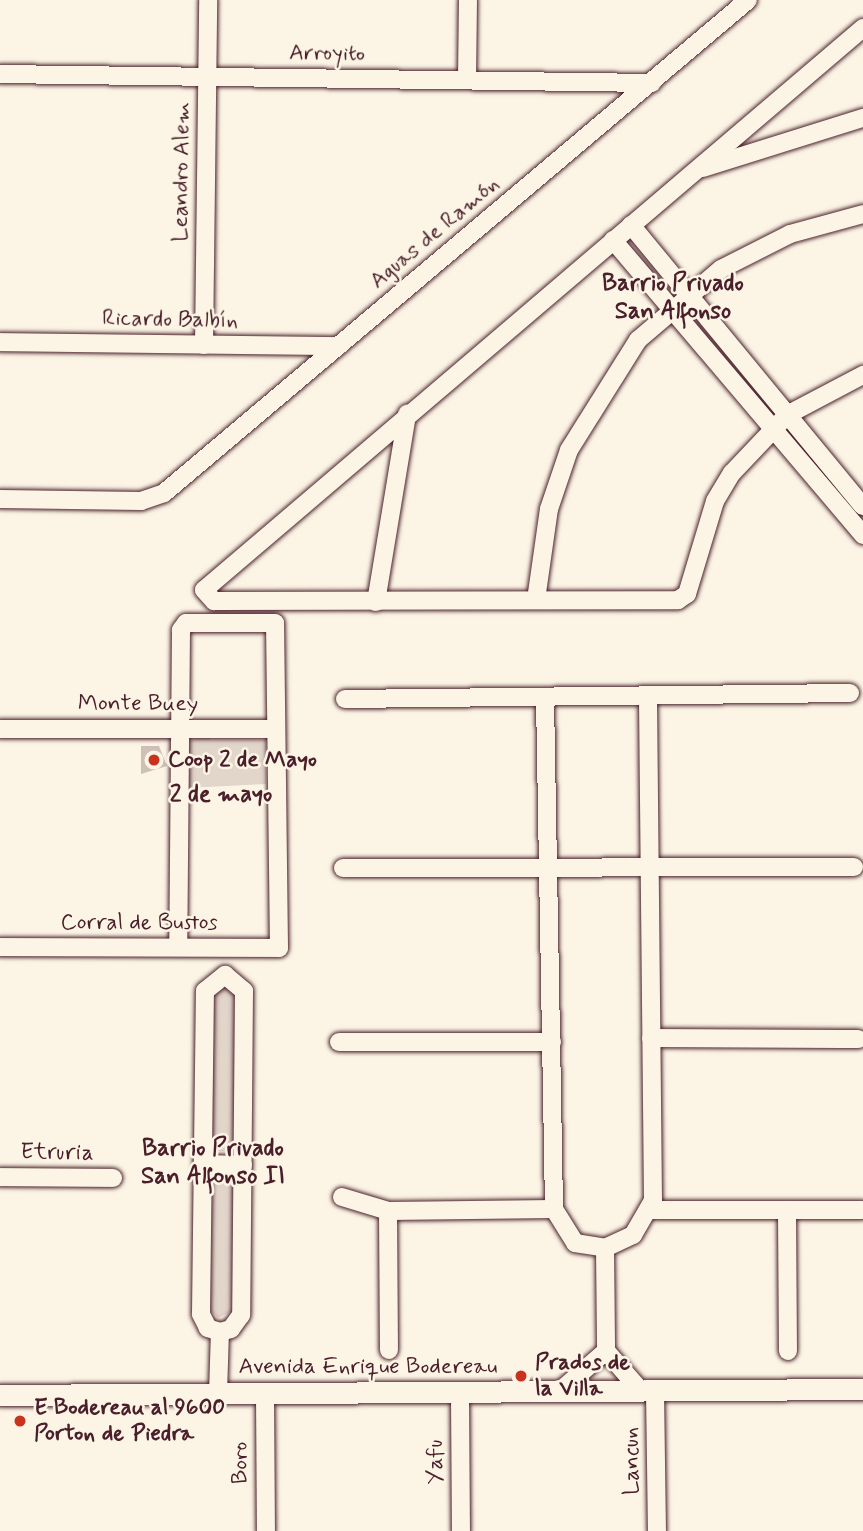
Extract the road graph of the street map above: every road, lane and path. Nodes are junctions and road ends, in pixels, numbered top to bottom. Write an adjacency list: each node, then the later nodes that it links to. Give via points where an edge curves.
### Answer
1 (208, 0): 6 (street, Leandro Alem)
2 (468, 0): 7 (street)
3 (748, 0): 8 (street, Aguas de Ramón)
4 (863, 28): 10 (street)
5 (0, 74): 6 (street, Arroyito)
6 (207, 77): 7 (street, Arroyito); 17 (street, Leandro Alem)
7 (467, 80): 8 (street, Arroyito)
8 (652, 83): 18 (street, Aguas de Ramón)
9 (863, 118): 10 (street)
10 (693, 172): 12 (street)
11 (863, 214): 14 (street, via 790,233)
12 (631, 226): 13 (street); 14 (street)
13 (613, 240): 15 (street); 20 (street)
14 (686, 293): 15 (street); 21 (street)
15 (669, 307): 22 (street); 26 (street, via 618,365 569,450 549,509)
16 (0, 342): 17 (street, Ricardo Balbín)
17 (204, 345): 18 (street, Ricardo Balbín)
18 (338, 346): 23 (street, Aguas de Ramón, via 150,499)
19 (863, 375): 21 (street)
20 (407, 414): 27 (street); 27 (street, via 204,590 214,601)
21 (787, 415): 22 (street); 24 (street)
22 (772, 428): 25 (street); 26 (street, via 715,501 683,598)
23 (0, 499)
24 (863, 506)
25 (863, 535)
26 (536, 600): 27 (street)
27 (376, 602)
28 (850, 693): 29 (street)
29 (648, 696): 30 (street); 37 (street)
30 (545, 697): 31 (street); 38 (street)
31 (345, 699)
32 (0, 729): 33 (street, Monte Buey)
33 (180, 729): 34 (street, Monte Buey); 34 (street, via 181,630 186,623 278,626); 40 (street)
34 (275, 729): 40 (street, Corral de Bustos, via 279,948)
35 (854, 867): 37 (street)
36 (343, 868): 38 (street)
37 (648, 868): 38 (street); 41 (street)
38 (548, 869): 44 (street)
39 (0, 947): 40 (street, Corral de Bustos)
40 (178, 947)
41 (651, 1038): 42 (street); 51 (street)
42 (858, 1039)
43 (339, 1042): 44 (street)
44 (552, 1042): 50 (street)
45 (203, 1164): 46 (street); 46 (street, via 205,991 225,975 244,991); 56 (street, via 201,1314 208,1328)
46 (243, 1165): 56 (street, via 241,1315 231,1329)
47 (0, 1177): 48 (street, Etruria)
48 (113, 1178)
49 (342, 1197): 53 (street)
50 (554, 1209): 53 (street); 55 (street, via 575,1242)
51 (650, 1210): 54 (street); 55 (street, via 633,1235)
52 (862, 1210): 54 (street)
53 (388, 1211): 57 (street)
54 (787, 1211): 59 (street)
55 (605, 1248): 58 (street)
56 (220, 1332): 63 (street)
57 (389, 1350)
58 (606, 1351): 61 (street); 62 (street)
59 (789, 1351)
60 (863, 1389): 62 (main road, Avenida Enrique Bodereau)
61 (561, 1391): 62 (main road, Avenida Enrique Bodereau); 65 (main road, Avenida Enrique Bodereau)
62 (648, 1391): 69 (street, Lancun)
63 (218, 1394): 64 (main road, Avenida Enrique Bodereau); 66 (main road, Avenida Enrique Bodereau)
64 (265, 1394): 65 (main road, Avenida Enrique Bodereau); 67 (street, Boro)
65 (460, 1394): 68 (street, Yafu)
66 (0, 1395)
67 (266, 1531)
68 (461, 1531)
69 (657, 1531)

